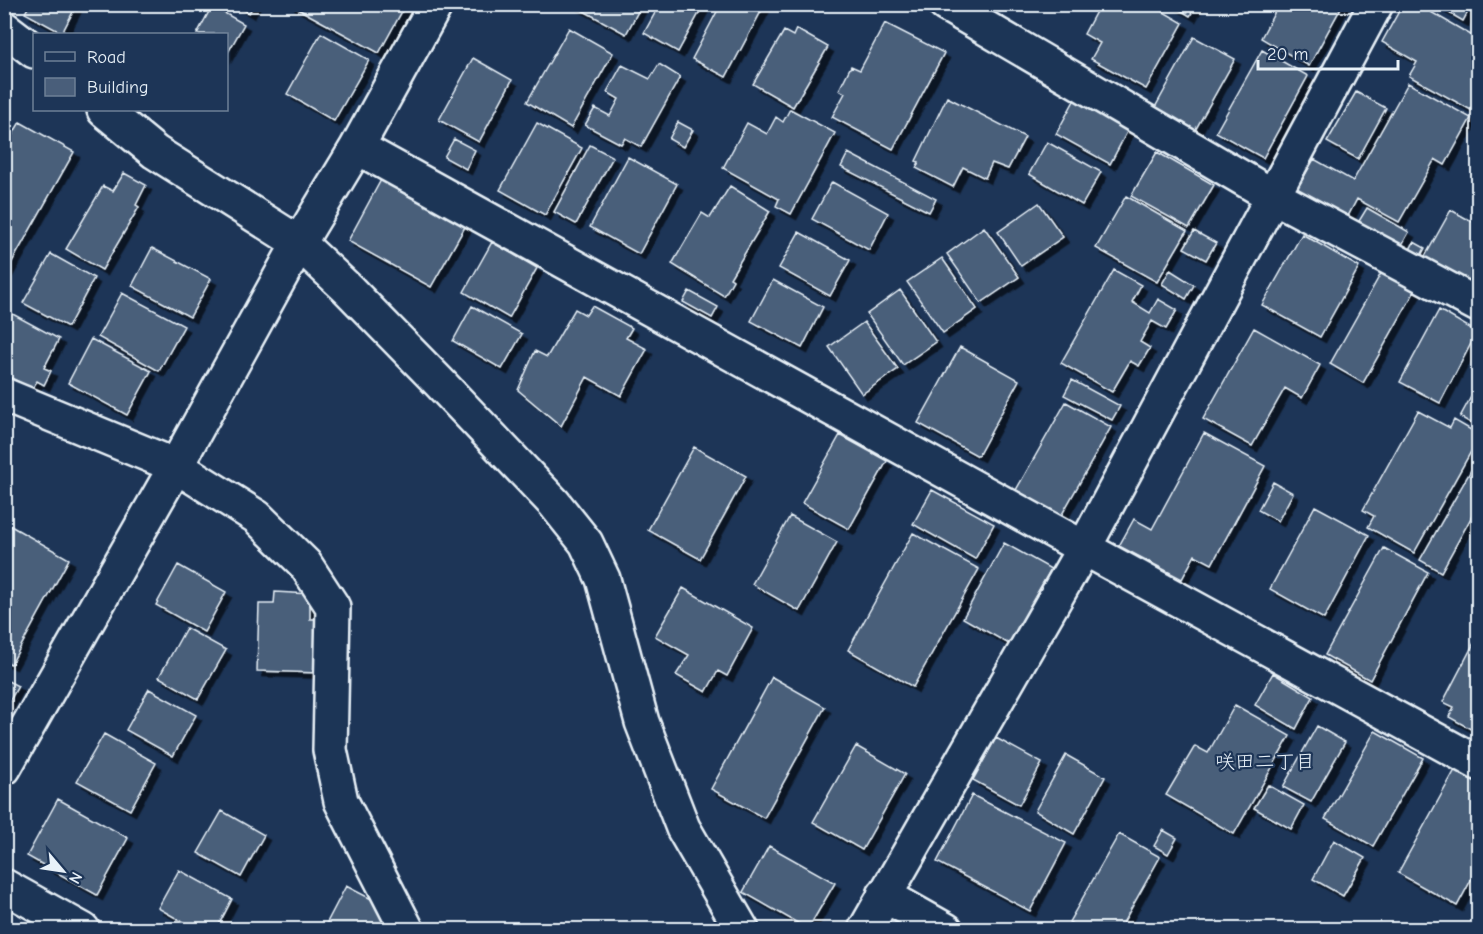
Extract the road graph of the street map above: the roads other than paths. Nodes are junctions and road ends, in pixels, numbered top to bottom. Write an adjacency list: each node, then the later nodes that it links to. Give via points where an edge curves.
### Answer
1 (436, 4): 5 (street)
2 (945, 4): 6 (street)
3 (1376, 4): 6 (street)
4 (105, 111): 7 (street, via 155,152)
5 (357, 147): 7 (street); 11 (street)
6 (1273, 196): 8 (street); 11 (street)
7 (299, 243): 10 (street); 18 (street, via 439,382 554,503 586,543 603,579 642,722 683,828)
8 (1479, 305)
9 (4, 395): 10 (street)
10 (176, 466): 13 (street); 17 (street, via 257,517 305,564 333,608 330,750 341,801)
11 (1084, 548): 12 (street); 15 (street)
12 (1479, 763)
13 (4, 768)
14 (4, 886): 16 (street)
15 (884, 895): 19 (street); 20 (street)
16 (83, 930)
17 (407, 930)
18 (742, 930)
19 (865, 930)
20 (946, 930)

